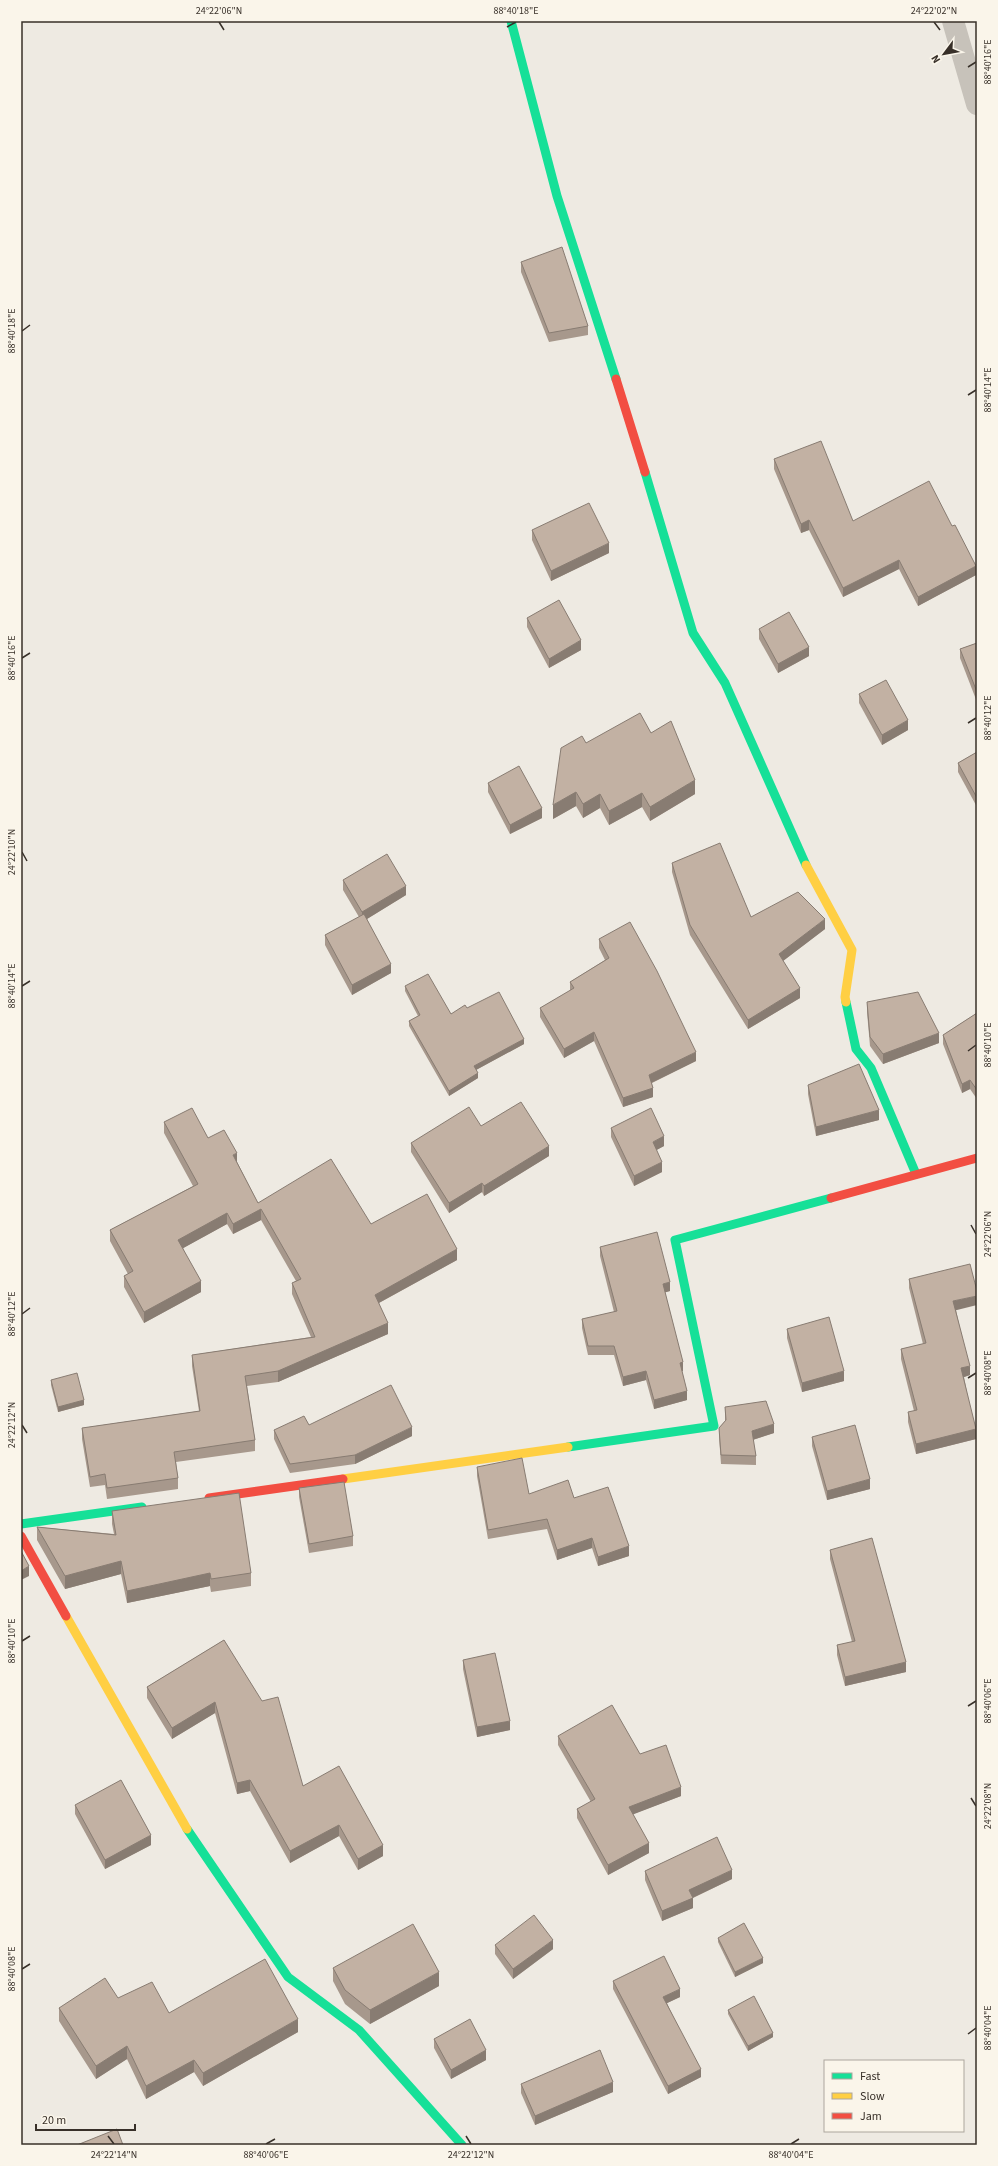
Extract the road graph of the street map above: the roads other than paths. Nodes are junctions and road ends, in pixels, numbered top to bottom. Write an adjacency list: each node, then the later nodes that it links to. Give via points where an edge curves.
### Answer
1 (511, 21): 5 (street, via 557,196 626,410 693,633 725,683 806,864 852,950 845,997 856,1049 872,1068)
2 (953, 21): 3 (street)
3 (977, 104)
4 (977, 1158): 5 (street)
5 (916, 1174): 6 (street, via 675,1240 714,1426)
6 (202, 1499)
7 (155, 1505): 8 (street)
8 (21, 1524)
9 (21, 1536): 10 (street, via 181,1819 288,1977 359,2030)
10 (462, 2145)

